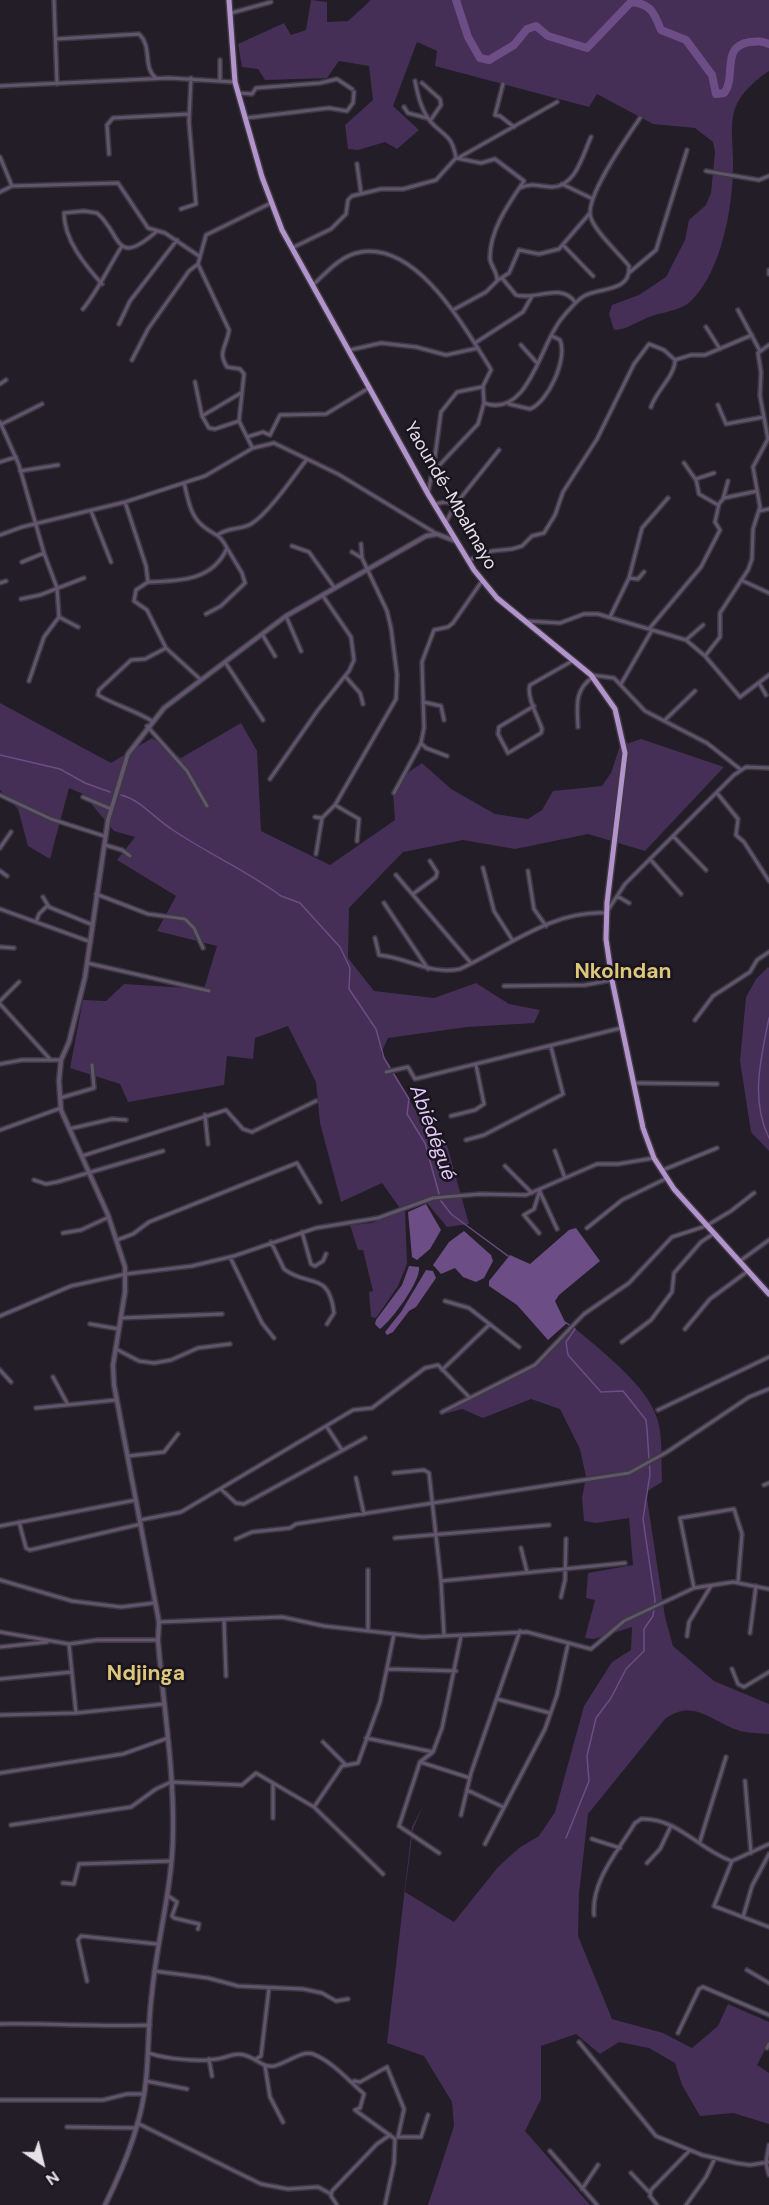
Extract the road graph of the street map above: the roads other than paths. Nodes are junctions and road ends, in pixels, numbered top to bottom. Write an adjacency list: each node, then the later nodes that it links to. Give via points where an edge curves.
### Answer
1 (54, 0): 5 (street)
2 (229, 0): 4 (highway, Yaoundé-Mbalmayo)
3 (271, 2): 4 (street)
4 (231, 13): 11 (highway, Yaoundé-Mbalmayo)
5 (56, 39): 8 (street, via 139,34 147,43 151,73); 13 (street)
6 (220, 60): 9 (street)
7 (191, 78): 8 (street); 9 (street); 19 (street)
8 (157, 79): 13 (street)
9 (220, 81): 11 (street)
10 (415, 81): 22 (street, via 418,99)
11 (235, 82): 16 (highway, Yaoundé-Mbalmayo)
12 (422, 83): 22 (street, via 440,99 441,105)
13 (57, 84): 15 (street)
14 (503, 84): 23 (street, via 495,115)
15 (0, 86)
16 (239, 93): 20 (highway, Yaoundé-Mbalmayo); 20 (street, via 337,79 353,90 353,103 347,111 329,108)
17 (557, 102): 23 (street)
18 (404, 107): 22 (street)
19 (189, 114): 26 (street, via 113,118 107,125); 39 (street, via 196,204)
20 (246, 118): 38 (highway, Yaoundé-Mbalmayo)
21 (640, 118): 37 (street, via 622,143)
22 (430, 120): 28 (street, via 451,139)
23 (514, 128): 28 (street)
24 (591, 137): 32 (street, via 575,173)
25 (687, 150): 48 (street, via 656,250)
26 (109, 154)
27 (0, 157): 33 (street)
28 (457, 158): 34 (street, via 479,163 495,159 522,178); 36 (street, via 433,182)
29 (357, 164): 36 (street)
30 (706, 171): 31 (street, via 759,180)
31 (769, 177)
32 (562, 184): 34 (street, via 527,185); 37 (street)
33 (12, 186): 35 (street); 41 (street, via 118,183 145,224)
34 (519, 189): 51 (street, via 493,241 490,259)
35 (0, 192)
36 (361, 193): 45 (street, via 349,198 346,214 331,229)
37 (593, 199): 40 (street)
38 (271, 203): 45 (highway, Yaoundé-Mbalmayo); 46 (street, via 206,235)
39 (181, 209)
40 (590, 213): 44 (street); 48 (street, via 594,224 629,266)
41 (157, 231): 42 (street); 43 (street, via 138,246)
42 (177, 240): 46 (street); 59 (street, via 130,301)
43 (122, 246): 52 (street); 52 (street, via 97,213 64,213 76,250)
44 (564, 246): 49 (street); 50 (street, via 546,254 519,250 509,273)
45 (292, 248): 53 (highway, Yaoundé-Mbalmayo)
46 (199, 256): 47 (street)
47 (198, 264): 70 (street, via 148,329); 78 (street, via 229,330 221,351 227,367 240,369 244,374)
48 (629, 273): 55 (street, via 622,283 583,296)
49 (593, 276)
50 (502, 278): 51 (street); 54 (street, via 516,295)
51 (497, 280): 57 (street, via 486,292)
52 (102, 284): 56 (street)
53 (313, 285): 57 (street, via 342,260 360,252 378,253 411,268); 68 (highway, Yaoundé-Mbalmayo)
54 (532, 297): 55 (street, via 562,293 571,296); 63 (street, via 523,312)
55 (575, 303): 62 (street)
56 (83, 309)
57 (453, 310): 63 (street)
58 (738, 310): 61 (street)
59 (119, 324)
60 (706, 327): 67 (street)
61 (752, 335): 67 (street); 69 (street)
62 (552, 336): 72 (street); 80 (street, via 560,340 563,357 540,403 530,409)
63 (474, 343): 66 (street)
64 (521, 345): 72 (street)
65 (769, 345): 69 (street)
66 (478, 348): 68 (street, via 446,355 381,343); 76 (street, via 490,370)
67 (720, 349): 71 (street)
68 (350, 350): 77 (highway, Yaoundé-Mbalmayo)
69 (760, 351): 85 (street, via 760,396)
70 (132, 360)
71 (675, 360): 83 (street); 128 (street, via 650,344 640,356 544,533 532,536 522,546)
72 (537, 363): 80 (street, via 526,385)
73 (6, 380): 75 (street)
74 (195, 382): 84 (street)
75 (0, 384)
76 (483, 386): 79 (street); 100 (street, via 457,392 441,412)
77 (370, 387): 88 (street, via 326,414 280,416); 106 (highway, Yaoundé-Mbalmayo)
78 (242, 393): 84 (street); 86 (street)
79 (484, 403): 80 (street); 100 (street, via 478,424)
80 (508, 403)
81 (42, 404): 87 (street)
82 (718, 405): 85 (street, via 726,424)
83 (651, 407)
84 (202, 416): 86 (street, via 215,429)
85 (766, 419): 91 (street)
86 (238, 421): 89 (street)
87 (0, 423): 94 (street)
88 (270, 435): 89 (street, via 263,432); 90 (street)
89 (247, 437): 92 (street)
90 (274, 443): 92 (street); 95 (street)
91 (767, 447): 105 (street, via 753,467)
92 (253, 448): 104 (street, via 205,476)
93 (499, 450): 112 (street)
94 (16, 457): 96 (street); 99 (street)
95 (307, 459): 118 (street, via 257,520 244,528 233,527); 119 (street)
96 (0, 462)
97 (684, 463): 102 (street)
98 (58, 465): 99 (street)
99 (20, 471): 116 (street)
100 (432, 472): 106 (street)
101 (714, 472): 102 (street)
102 (696, 480): 111 (street, via 699,494)
103 (728, 481): 108 (street)
104 (184, 483): 109 (street); 118 (street, via 194,516 204,528)
105 (757, 491): 108 (street); 115 (street)
106 (428, 494): 110 (highway, Yaoundé-Mbalmayo)
107 (668, 498): 134 (street, via 642,528)
108 (723, 498): 111 (street)
109 (125, 502): 114 (street); 138 (street)
110 (434, 504): 112 (street); 117 (highway, Yaoundé-Mbalmayo)
111 (719, 504): 152 (street, via 715,522 720,530 707,559)
112 (455, 505): 117 (street)
113 (769, 509): 115 (street)
114 (91, 510): 116 (street); 130 (street)
115 (759, 511): 135 (street, via 753,529 752,559)
116 (36, 523): 120 (street); 126 (street)
117 (446, 524): 121 (highway, Yaoundé-Mbalmayo)
118 (218, 534): 124 (street)
119 (437, 534): 121 (street); 131 (street, via 410,543)
120 (0, 535)
121 (455, 541): 128 (highway, Yaoundé-Mbalmayo)
122 (361, 544): 127 (street)
123 (292, 546): 140 (street, via 309,552)
124 (227, 548): 138 (street, via 216,565 198,576 186,581); 145 (street, via 245,584)
125 (352, 552): 127 (street)
126 (44, 553): 129 (street); 141 (street)
127 (362, 558): 131 (street)
128 (467, 560): 137 (highway, Yaoundé-Mbalmayo)
129 (22, 562)
130 (111, 562)
131 (368, 567): 140 (street); 188 (street, via 391,628 396,699)
132 (644, 572): 134 (street, via 638,579)
133 (84, 578): 141 (street)
134 (628, 578): 148 (street)
135 (741, 580): 142 (street); 158 (street, via 718,619 720,637)
136 (6, 581): 139 (street)
137 (482, 581): 149 (highway, Yaoundé-Mbalmayo); 170 (street, via 453,623 434,630 422,662)
138 (148, 582): 155 (street, via 135,590 134,601 147,610)
139 (0, 583)
140 (334, 587): 143 (street)
141 (57, 588): 144 (street); 146 (street)
142 (769, 593)
143 (322, 594): 147 (street); 162 (street, via 353,643 354,660)
144 (21, 599)
145 (206, 614)
146 (59, 616): 151 (street); 165 (street, via 44,637)
147 (286, 616): 153 (street); 156 (street)
148 (610, 617): 149 (street, via 584,614 560,623); 152 (street)
149 (525, 621): 160 (highway, Yaoundé-Mbalmayo)
150 (703, 625): 154 (street)
151 (78, 627)
152 (650, 630): 154 (street); 167 (street)
153 (261, 633): 157 (street); 159 (street)
154 (686, 640): 158 (street)
155 (166, 648): 164 (street); 176 (street, via 145,659 131,660 99,690 98,696)
156 (301, 651)
157 (275, 656)
158 (705, 656): 166 (street, via 738,696)
159 (225, 660): 164 (street); 173 (street)
160 (574, 660): 163 (highway, Yaoundé-Mbalmayo); 172 (street, via 530,685)
161 (769, 675): 166 (street)
162 (345, 676): 171 (street, via 360,693); 183 (street)
163 (592, 676): 167 (street, via 606,675); 178 (street, via 579,691); 219 (highway, Yaoundé-Mbalmayo, via 615,709 625,753)
164 (200, 679): 176 (street)
165 (29, 681)
166 (759, 683): 169 (street)
167 (621, 684): 175 (street, via 645,711)
168 (695, 691): 175 (street)
169 (766, 695)
170 (423, 702): 174 (street, via 441,706); 179 (street)
171 (363, 704)
172 (534, 706): 172 (street, via 541,733 508,753 498,734 499,727)
173 (263, 720)
174 (444, 720)
175 (665, 720): 182 (street, via 718,750)
176 (152, 721): 177 (street)
177 (147, 726): 189 (street, via 187,771); 190 (street, via 128,754)
178 (579, 727)
179 (421, 743): 180 (street); 184 (street)
180 (447, 756)
181 (769, 768): 182 (street)
182 (740, 769): 185 (street)
183 (270, 779)
184 (394, 793)
185 (717, 793): 195 (street); 209 (street, via 738,819 736,835)
186 (0, 795): 194 (street, via 51,819)
187 (83, 797): 190 (street)
188 (334, 805): 192 (street); 196 (street, via 359,819)
189 (207, 807)
190 (111, 809): 194 (street)
191 (315, 817): 192 (street)
192 (322, 818): 199 (street)
193 (11, 832): 198 (street)
194 (104, 836): 197 (street)
195 (674, 836): 201 (street); 204 (street)
196 (357, 841)
197 (103, 844): 200 (street); 210 (street)
198 (0, 848)
199 (316, 854)
200 (130, 856)
201 (650, 859): 212 (street); 213 (street)
202 (430, 861): 211 (street, via 436,877)
203 (483, 868): 224 (street, via 494,910)
204 (706, 870)
205 (0, 871): 208 (street)
206 (528, 871): 222 (street, via 534,909)
207 (396, 875): 211 (street)
208 (8, 876)
209 (769, 881)
210 (96, 894): 221 (street); 228 (street, via 148,914 185,919)
211 (413, 894): 231 (street)
212 (681, 894)
213 (617, 896): 216 (street); 219 (street)
214 (43, 897): 217 (street)
215 (384, 903): 232 (street)
216 (629, 903)
217 (48, 905): 220 (street); 221 (street)
218 (0, 909): 220 (street)
219 (606, 913): 222 (street, via 586,913); 233 (highway, Yaoundé-Mbalmayo)
220 (36, 922): 225 (street)
221 (93, 925): 225 (street)
222 (546, 926): 224 (street)
223 (375, 938): 232 (street, via 379,956)
224 (513, 941): 231 (street)
225 (91, 942): 230 (street)
226 (0, 947): 227 (street)
227 (15, 948)
228 (203, 948)
229 (769, 952): 238 (street, via 750,972 713,996)
230 (87, 963): 236 (street); 242 (street, via 69,1042)
231 (471, 963): 232 (street, via 448,971)
232 (429, 970)
233 (612, 980): 235 (street, via 585,985); 239 (highway, Yaoundé-Mbalmayo)
234 (19, 981): 237 (street)
235 (504, 986)
236 (209, 991)
237 (0, 1002): 241 (street)
238 (695, 1020)
239 (622, 1027): 240 (street); 247 (highway, Yaoundé-Mbalmayo)
240 (551, 1047): 245 (street); 257 (street, via 563,1094 484,1135)
241 (49, 1058): 242 (street); 243 (street)
242 (61, 1060): 249 (street)
243 (0, 1064)
244 (92, 1065): 249 (street, via 94,1088)
245 (476, 1065): 246 (street, via 415,1079 408,1067); 253 (street, via 484,1104)
246 (386, 1072)
247 (634, 1083): 248 (street); 263 (highway, Yaoundé-Mbalmayo)
248 (717, 1084)
249 (58, 1098): 251 (street)
250 (316, 1101): 252 (street, via 252,1132 243,1129 226,1110)
251 (60, 1108): 255 (street); 256 (street)
252 (205, 1115): 258 (street); 262 (street)
253 (452, 1116)
254 (126, 1120): 255 (street, via 112,1119)
255 (69, 1129): 262 (street)
256 (0, 1130)
257 (466, 1140)
258 (208, 1144)
259 (717, 1148): 266 (street)
260 (163, 1151): 265 (street)
261 (555, 1151): 267 (street)
262 (82, 1156): 265 (street)
263 (654, 1158): 266 (highway, Yaoundé-Mbalmayo); 267 (street, via 597,1164)
264 (505, 1166): 271 (street)
265 (88, 1171): 269 (street, via 46,1184); 274 (street)
266 (662, 1171): 268 (highway, Yaoundé-Mbalmayo)
267 (565, 1178): 270 (street)
268 (667, 1178): 275 (highway, Yaoundé-Mbalmayo); 276 (street, via 622,1200)
269 (34, 1180)
270 (540, 1190): 271 (street); 277 (street); 280 (street, via 534,1209 524,1215)
271 (532, 1193): 278 (street, via 442,1196 378,1218)
272 (754, 1193): 275 (street)
273 (320, 1202): 282 (street, via 297,1163 150,1222)
274 (109, 1216): 279 (street, via 81,1230); 282 (street)
275 (706, 1226): 281 (highway, Yaoundé-Mbalmayo); 311 (street, via 672,1237 629,1283 584,1314 534,1365)
276 (587, 1228)
277 (557, 1229)
278 (302, 1232): 284 (street); 285 (street, via 311,1264 324,1261)
279 (63, 1233)
280 (539, 1233)
281 (713, 1234): 287 (highway, Yaoundé-Mbalmayo); 301 (street, via 674,1273 672,1292 651,1320)
282 (117, 1240): 289 (street)
283 (769, 1240): 287 (street)
284 (271, 1242): 286 (street); 296 (street, via 284,1269 321,1283 329,1292 334,1313)
285 (326, 1254)
286 (230, 1257): 289 (street); 300 (street, via 262,1323)
287 (739, 1262): 288 (highway, Yaoundé-Mbalmayo)
288 (748, 1270): 290 (highway, Yaoundé-Mbalmayo); 299 (street, via 710,1299)
289 (126, 1274): 293 (street, via 62,1289); 294 (street)
290 (769, 1294)
291 (446, 1301): 297 (street, via 469,1308)
292 (222, 1314): 294 (street)
293 (0, 1316)
294 (121, 1318): 298 (street)
295 (90, 1324): 298 (street)
296 (327, 1324)
297 (490, 1324): 303 (street); 307 (street)
298 (119, 1329): 304 (street)
299 (685, 1329)
300 (274, 1338)
301 (622, 1342)
302 (230, 1344): 304 (street, via 198,1348 154,1363 139,1361)
303 (519, 1347)
304 (116, 1349): 312 (street)
305 (769, 1357): 315 (street)
306 (0, 1370): 309 (street)
307 (442, 1370): 311 (street); 317 (street, via 438,1365 425,1368 372,1408 353,1410)
308 (53, 1377): 313 (street)
309 (11, 1382)
310 (769, 1389): 326 (street, via 749,1397 629,1473)
311 (470, 1398): 316 (street)
312 (116, 1400): 313 (street); 321 (street)
313 (67, 1403): 314 (street)
314 (36, 1408)
315 (658, 1410)
316 (442, 1412)
317 (327, 1426): 320 (street); 324 (street)
318 (178, 1434): 321 (street, via 164,1452)
319 (365, 1438): 320 (street)
320 (342, 1450): 324 (street, via 244,1504 236,1503)
321 (126, 1456): 325 (street)
322 (394, 1473): 326 (street, via 427,1471)
323 (356, 1478): 327 (street)
324 (222, 1490): 329 (street, via 181,1512)
325 (136, 1500): 328 (street); 329 (street)
326 (432, 1503): 327 (street); 332 (street)
327 (364, 1514): 334 (street, via 252,1532)
328 (19, 1522): 329 (street, via 30,1550); 331 (street)
329 (141, 1522): 349 (street)
330 (549, 1525): 332 (street)
331 (0, 1526)
332 (436, 1534): 333 (street); 342 (street)
333 (395, 1538)
334 (236, 1539)
335 (566, 1539): 338 (street)
336 (521, 1548): 340 (street)
337 (625, 1563): 338 (street)
338 (566, 1569): 340 (street); 348 (street)
339 (368, 1570): 352 (street)
340 (526, 1572): 342 (street)
341 (0, 1580): 349 (street, via 72,1601 121,1607)
342 (441, 1581): 357 (street)
343 (738, 1582): 344 (street); 345 (street); 346 (street, via 742,1534 736,1511 731,1508 680,1518)
344 (711, 1586): 346 (street); 359 (street, via 689,1622)
345 (756, 1586): 347 (street); 355 (street)
346 (694, 1588): 363 (street, via 624,1621 591,1649)
347 (769, 1589)
348 (561, 1598)
349 (154, 1603): 351 (street)
350 (224, 1620): 351 (street); 352 (street, via 282,1617); 370 (street)
351 (159, 1622): 360 (street)
352 (368, 1631): 356 (street)
353 (520, 1631): 358 (street); 363 (street); 372 (street)
354 (0, 1632): 361 (street)
355 (750, 1633)
356 (394, 1634): 357 (street); 365 (street)
357 (444, 1635): 358 (street)
358 (461, 1636): 367 (street)
359 (687, 1636)
360 (158, 1640): 362 (street); 373 (street)
361 (52, 1641): 362 (street); 364 (street)
362 (69, 1644): 368 (street)
363 (568, 1644): 375 (street)
364 (0, 1647)
365 (388, 1669): 367 (street); 378 (street)
366 (732, 1669): 369 (street, via 738,1684 744,1686)
367 (456, 1671): 380 (street)
368 (72, 1672): 371 (street); 374 (street)
369 (769, 1672)
370 (225, 1676)
371 (0, 1679)
372 (497, 1698): 375 (street); 385 (street)
373 (164, 1704): 374 (street); 377 (street)
374 (76, 1713): 376 (street)
375 (551, 1713): 391 (street)
376 (0, 1715)
377 (168, 1738): 384 (street, via 123,1754); 387 (street)
378 (366, 1738): 380 (street); 383 (street, via 358,1763)
379 (323, 1742): 383 (street)
380 (433, 1752): 382 (street)
381 (726, 1757): 397 (street)
382 (420, 1762): 385 (street); 401 (street, via 399,1826)
383 (346, 1765): 390 (street)
384 (0, 1773)
385 (470, 1778): 389 (street)
386 (745, 1781): 402 (street)
387 (171, 1782): 388 (street, via 242,1785 256,1773); 394 (street, via 130,1807); 404 (street)
388 (273, 1784): 390 (street); 393 (street)
389 (467, 1790): 391 (street); 392 (street)
390 (314, 1807): 407 (street)
391 (504, 1807): 398 (street)
392 (461, 1815)
393 (273, 1818)
394 (11, 1825)
395 (671, 1826): 397 (street); 400 (street, via 641,1819); 406 (street, via 660,1849)
396 (592, 1839): 400 (street)
397 (700, 1841): 405 (street, via 719,1857)
398 (485, 1844)
399 (769, 1844): 402 (street)
400 (620, 1848): 410 (street, via 592,1899)
401 (439, 1853)
402 (751, 1853): 405 (street)
403 (769, 1854): 411 (street, via 752,1886)
404 (171, 1861): 408 (street, via 79,1864 74,1884); 409 (street)
405 (732, 1861): 411 (street, via 714,1906)
406 (647, 1863)
407 (383, 1874)
408 (63, 1883)
409 (167, 1895): 413 (street, via 177,1902 172,1916 195,1921); 414 (street)
410 (594, 1915)
411 (743, 1917): 412 (street)
412 (769, 1927)
413 (198, 1929)
414 (157, 1944): 416 (street); 417 (street, via 81,1936 78,1940)
415 (747, 1970): 418 (street)
416 (154, 1971): 419 (street); 424 (street)
417 (87, 1981)
418 (769, 1983)
419 (269, 1988): 420 (street, via 303,1989 336,2001); 429 (street, via 261,2056)
420 (348, 1999)
421 (769, 2009): 422 (street)
422 (768, 2015): 425 (street, via 703,1987)
423 (0, 2024): 424 (street)
424 (150, 2025): 427 (street)
425 (678, 2033)
426 (579, 2042): 443 (street, via 651,2132)
427 (148, 2053): 428 (street, via 173,2059); 432 (street)
428 (209, 2059): 429 (street, via 243,2054); 431 (street)
429 (256, 2059): 430 (street)
430 (265, 2066): 433 (street, via 312,2053); 438 (street, via 270,2097)
431 (212, 2076)
432 (146, 2081): 434 (street); 435 (street)
433 (354, 2081): 441 (street, via 364,2094 360,2108 355,2110); 441 (street, via 360,2082 387,2067 404,2109)
434 (187, 2089)
435 (144, 2094): 436 (street, via 103,2100); 439 (street)
436 (0, 2100)
437 (428, 2115): 441 (street, via 420,2137)
438 (283, 2122)
439 (136, 2125): 440 (street); 452 (street, via 261,2184 288,2189 318,2187); 453 (street)
440 (67, 2127)
441 (394, 2136): 452 (street, via 377,2144); 455 (street, via 394,2163)
442 (769, 2145): 446 (street)
443 (690, 2150): 445 (street); 451 (street)
444 (550, 2151): 450 (street)
445 (715, 2158): 446 (street, via 750,2165); 458 (street)
446 (768, 2162): 449 (street)
447 (598, 2165): 450 (street)
448 (631, 2173): 451 (street)
449 (769, 2175)
450 (582, 2189): 456 (street)
451 (650, 2193): 457 (street)
452 (331, 2194): 454 (street)
453 (106, 2205)
454 (337, 2205)
455 (385, 2205)
456 (597, 2205)
457 (657, 2205)
458 (686, 2205)

